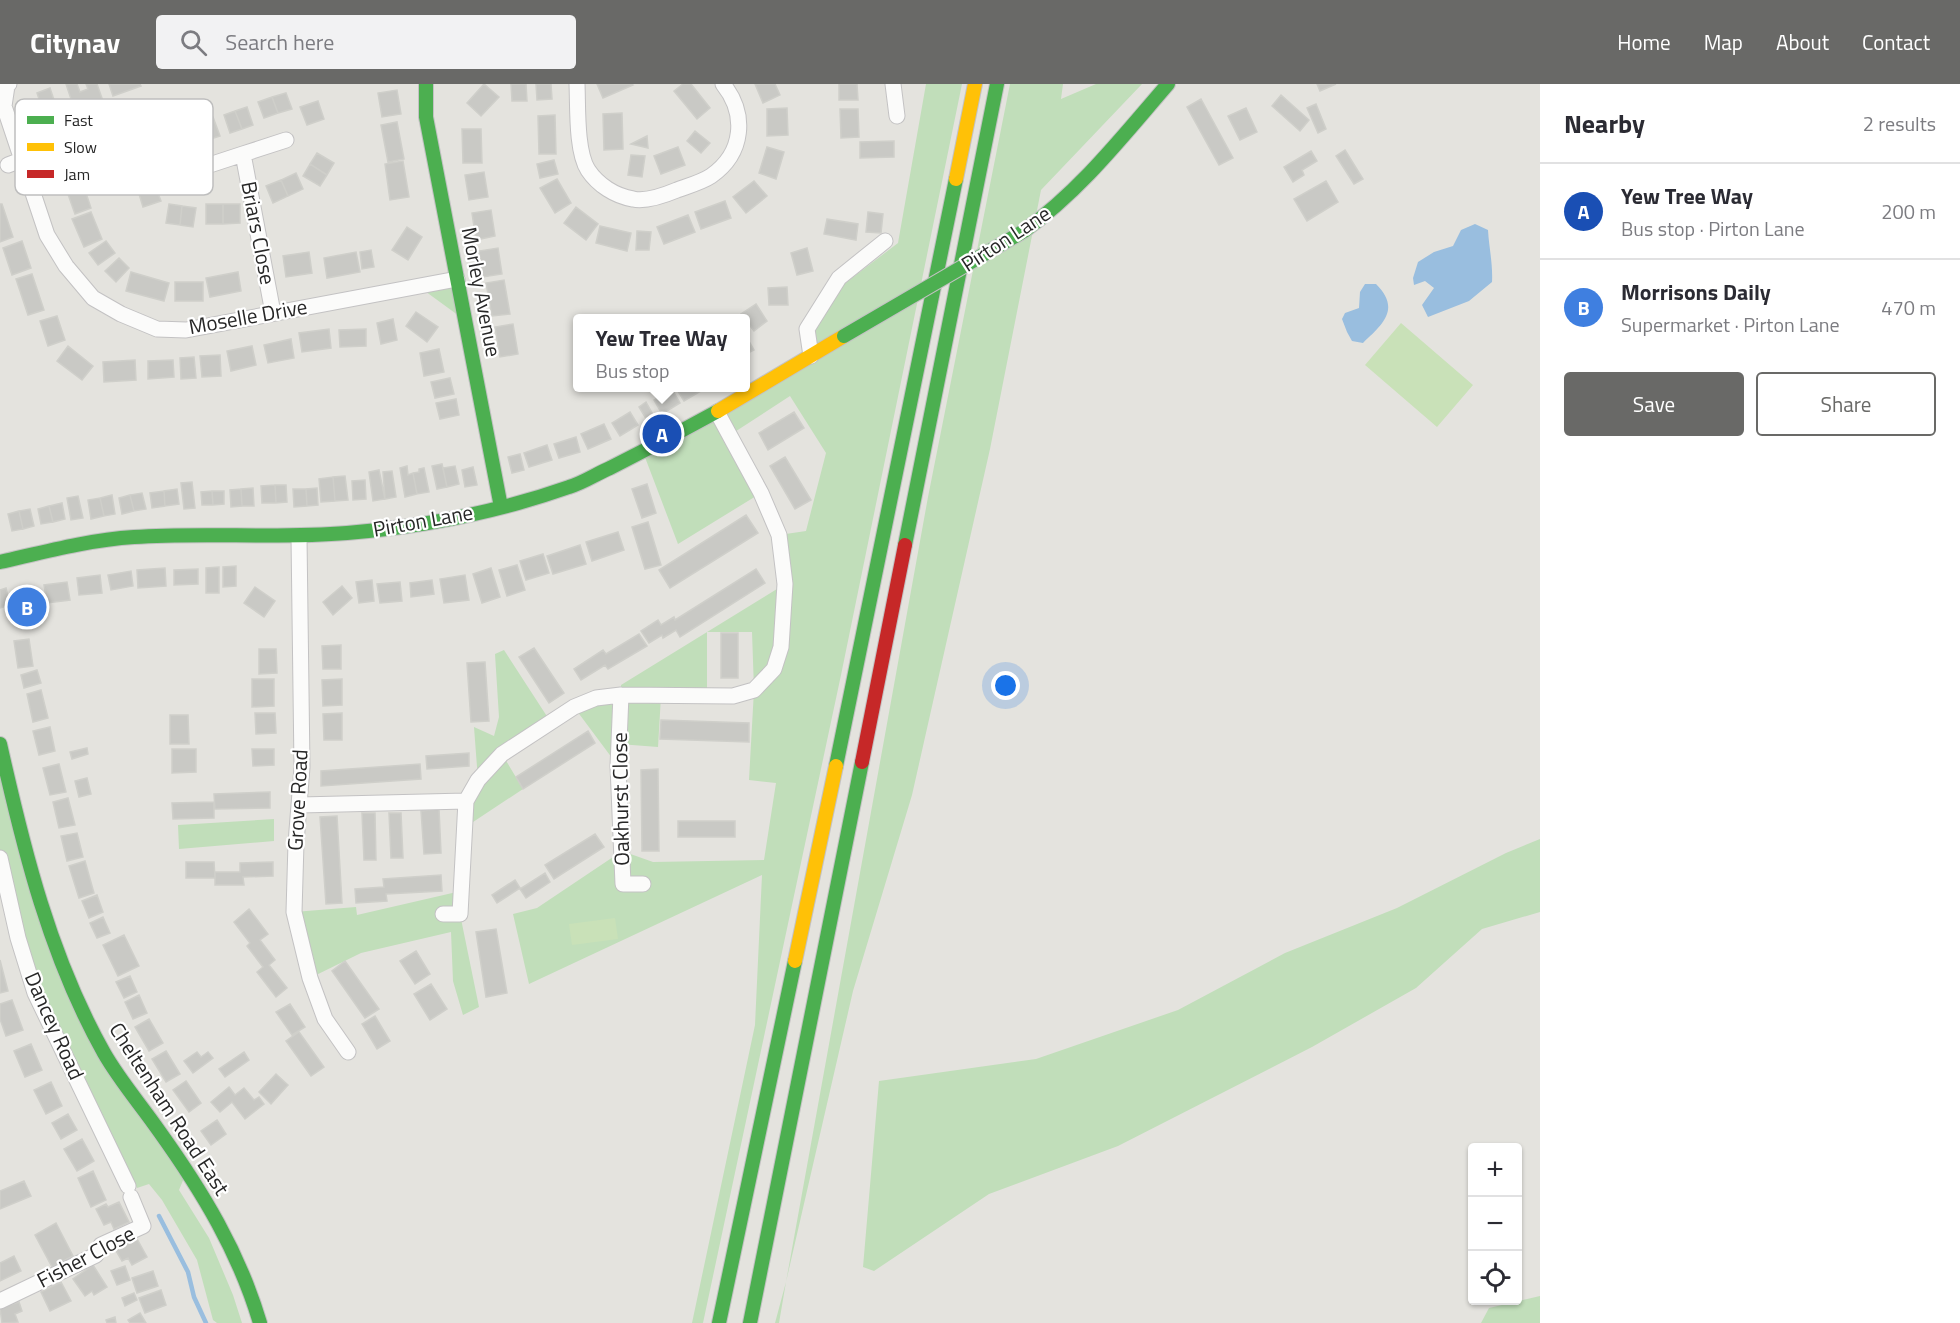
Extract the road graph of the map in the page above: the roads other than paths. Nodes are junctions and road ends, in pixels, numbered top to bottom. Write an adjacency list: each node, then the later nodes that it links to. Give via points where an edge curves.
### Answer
1 (9, 84): 11 (street, Moselle Drive, via 4,106)
2 (426, 84): 16 (main road, Morley Avenue, via 426,117)
3 (577, 84): 4 (street, via 580,144 588,170 608,190 635,200 662,196 711,176 731,157 739,132 737,109)
4 (723, 84)
5 (893, 84): 9 (street)
6 (975, 84): 35 (main road)
7 (997, 84): 36 (main road)
8 (1168, 84): 18 (main road, Pirton Lane, bridge, via 1084,182 1053,210 1024,231)
9 (897, 116)
10 (286, 140): 12 (street, Briars Close)
11 (15, 141)
12 (243, 154): 13 (street, Briars Close); 17 (street, Briars Close)
13 (213, 164)
14 (33, 195): 17 (street, Moselle Drive, via 47,235 66,266 93,298 121,314 157,328 186,330)
15 (885, 241): 18 (street, via 839,278 807,329)
16 (458, 279): 17 (street, Moselle Drive); 20 (main road, Morley Avenue)
17 (273, 313)
18 (811, 356): 19 (main road, Pirton Lane)
19 (717, 412): 20 (main road, Pirton Lane, via 570,487); 23 (street, via 779,535 785,584 782,647 774,669 754,690 733,696)
20 (501, 507): 21 (main road, Pirton Lane, via 426,523)
21 (299, 537): 22 (main road, Pirton Lane, via 133,537); 27 (street, Grove Road)
22 (0, 562)
23 (621, 695): 26 (street, via 596,698 574,707 523,739 502,754 478,780); 29 (street, Oakhurst Close, via 618,766 623,884)
24 (0, 744): 25 (main road, Cheltenham Road East)
25 (3, 768): 34 (main road, Cheltenham Road East, via 49,933 68,984 104,1055 215,1216)
26 (466, 801): 27 (street); 30 (street, via 460,914)
27 (300, 805): 31 (street, Grove Road, via 294,912 325,1019)
28 (0, 858): 32 (street, Dancey Road, via 35,993)
29 (643, 884)
30 (443, 914)
31 (348, 1052)
32 (130, 1192): 33 (street, Fisher Close, via 143,1226 101,1245 96,1255)
33 (0, 1301)
34 (260, 1323)
35 (719, 1323)
36 (750, 1323)

